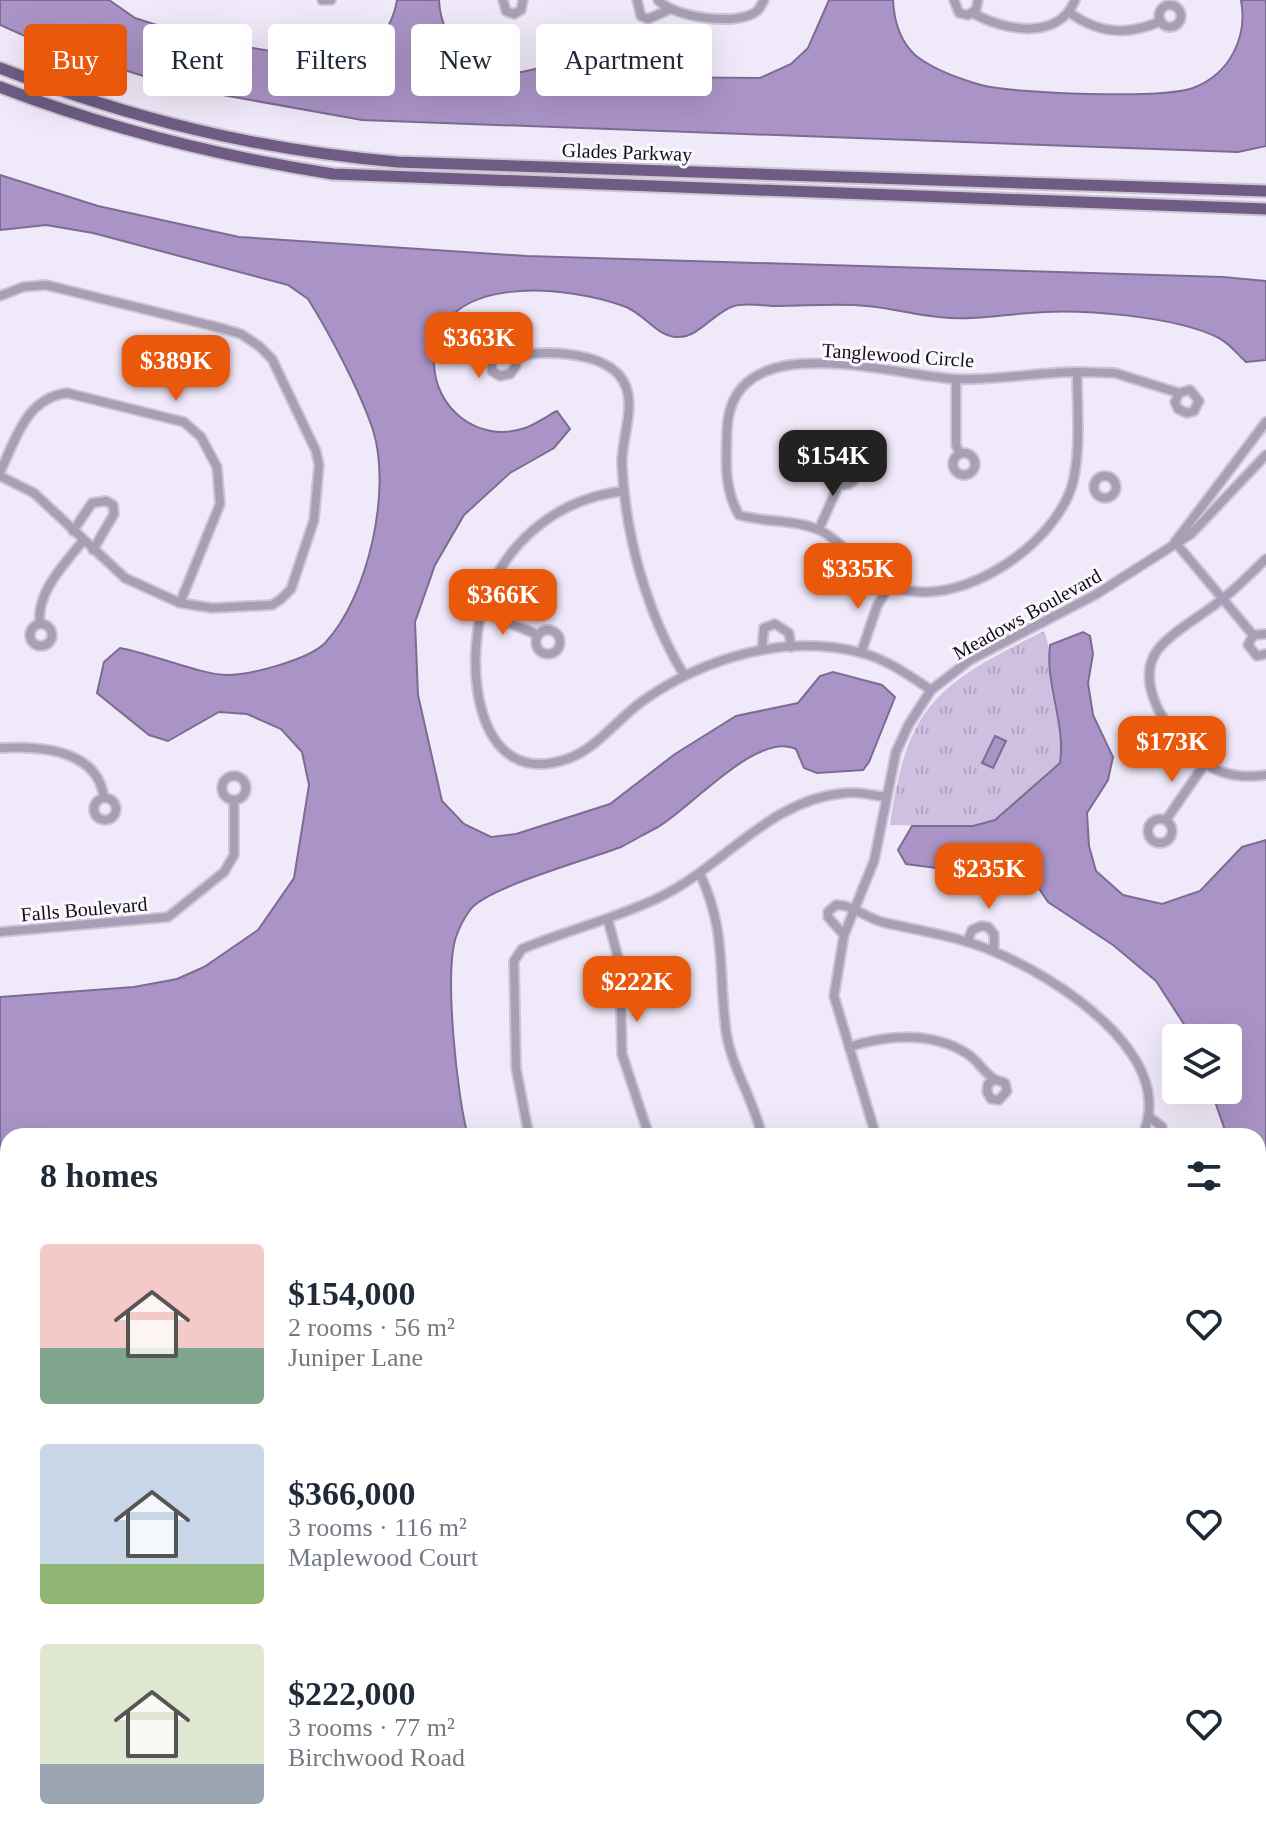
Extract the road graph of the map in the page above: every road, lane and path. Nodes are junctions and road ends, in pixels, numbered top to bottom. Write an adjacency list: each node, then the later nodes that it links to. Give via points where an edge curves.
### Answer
1 (322, 0): 2 (street)
2 (331, 0)
3 (503, 0): 4 (street, via 506,11 514,14)
4 (523, 0)
5 (637, 0): 11 (street, via 641,16 648,19)
6 (658, 0): 11 (street)
7 (764, 0): 11 (street, via 756,12 739,18 683,16)
8 (954, 0): 12 (street, via 959,13)
9 (978, 0): 12 (street)
10 (1075, 0): 13 (street)
11 (668, 10)
12 (973, 13): 13 (street, via 988,22 1042,28)
13 (1070, 13): 14 (street, via 1085,24 1124,32)
14 (1161, 21)
15 (0, 68): 17 (main road, Glades Parkway, via 186,130 335,157)
16 (0, 87): 18 (main road, Glades Parkway, via 69,114 183,146 333,174)
17 (1266, 191)
18 (1266, 209)
19 (0, 296): 40 (street, via 46,285 241,334 272,359 319,465 314,520 296,576 291,589 272,605 212,608)
20 (514, 357): 31 (street, via 590,357 620,376 628,415)
21 (1077, 372): 22 (street, Tanglewood Circle); 23 (street, Tanglewood Circle, via 1115,373); 28 (street)
22 (956, 379): 25 (street); 32 (street, Tanglewood Circle, via 881,367 786,366 755,374 736,393 727,426 726,474 729,498 739,515)
23 (1179, 393)
24 (1266, 422): 35 (street, Meadows Boulevard)
25 (960, 454)
26 (1266, 455): 35 (street, Meadows Boulevard, via 1212,515)
27 (0, 474): 33 (street, via 34,493); 40 (street, via 30,412 52,395 67,393 184,422 201,437 217,467 220,504)
28 (1073, 481): 30 (street); 38 (street, via 1061,510 1022,554 949,588 915,592)
29 (839, 484): 32 (street)
30 (1094, 484)
31 (624, 491): 41 (street, via 586,499 539,525 498,569); 50 (street, via 642,575 669,650)
32 (819, 529): 38 (street, Tanglewood Circle)
33 (73, 531): 34 (street); 36 (street, via 92,503 113,505 114,514)
34 (83, 541): 36 (street); 42 (street, via 47,590)
35 (1175, 542): 39 (street); 51 (street, Meadows Boulevard, via 1106,589 970,660)
36 (93, 550): 40 (street, via 125,578)
37 (1266, 559): 39 (street)
38 (890, 585): 48 (street)
39 (1223, 599): 45 (street); 53 (street, via 1164,641 1149,679 1154,703 1172,732)
40 (180, 603)
41 (481, 611): 44 (street); 50 (street, via 474,644 480,708 502,746 521,760 548,763 584,751 641,702)
42 (40, 623)
43 (1266, 634): 45 (street)
44 (538, 635)
45 (1253, 635): 49 (street, via 1251,651)
46 (791, 647): 47 (street); 47 (street, via 789,633 775,624 764,628); 48 (street)
47 (762, 650): 50 (street)
48 (861, 653): 51 (street)
49 (1266, 654)
50 (684, 675)
51 (931, 690): 55 (street, Meadows Boulevard, via 896,752)
52 (0, 748): 56 (street, via 47,748 79,760 96,775)
53 (1204, 765): 54 (street, via 1227,776); 58 (street)
54 (1266, 775)
55 (887, 797): 59 (street, via 847,792 817,797 781,812); 60 (street, Meadows Boulevard, via 878,847)
56 (104, 798)
57 (234, 800): 62 (street, Falls Boulevard, via 234,855 224,872 168,917)
58 (1166, 820)
59 (700, 874): 61 (street); 71 (street, via 720,933 726,1033)
60 (857, 911): 63 (street, Meadows Boulevard); 63 (street, via 842,904 828,912 830,923); 64 (street)
61 (608, 920): 69 (street, via 522,949 514,961 516,1068); 70 (street, via 620,965 622,1054)
62 (0, 932)
63 (844, 935): 66 (street, Meadows Boulevard, via 834,996)
64 (967, 942): 65 (street); 65 (street, via 972,930 988,927 994,934)
65 (994, 951): 68 (street, via 1073,995 1118,1037 1140,1072)
66 (849, 1047): 67 (street, via 879,1037 948,1044 968,1053); 72 (street, Meadows Boulevard)
67 (994, 1080)
68 (1148, 1116): 73 (street); 74 (street)
69 (527, 1128)
70 (646, 1128)
71 (760, 1128)
72 (874, 1128)
73 (1144, 1128)
74 (1162, 1128)

